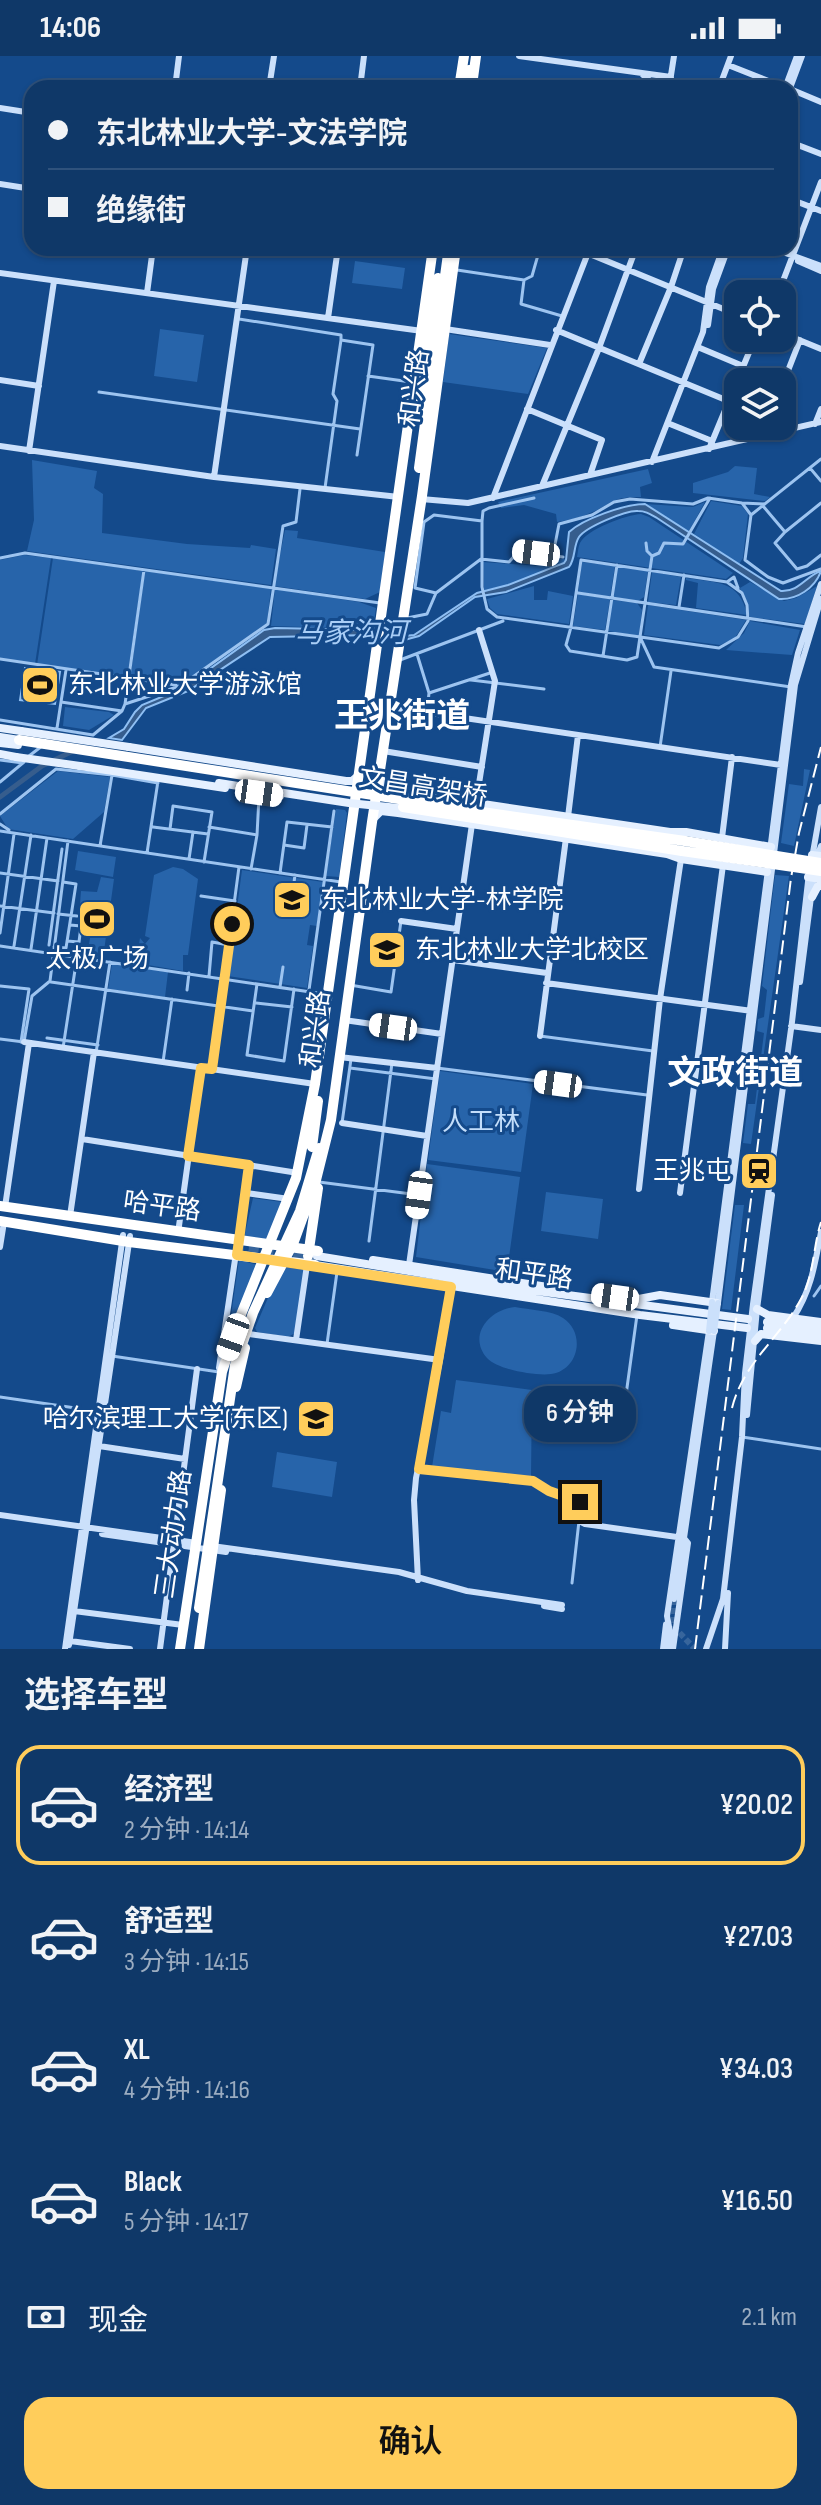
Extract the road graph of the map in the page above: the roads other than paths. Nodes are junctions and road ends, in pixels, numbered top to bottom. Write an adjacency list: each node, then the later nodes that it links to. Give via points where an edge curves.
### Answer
1 (179, 56): 14 (street)
2 (274, 56): 15 (street)
3 (364, 56): 16 (street)
4 (464, 56): 17 (highway)
5 (476, 56): 18 (highway)
6 (521, 56): 10 (street)
7 (674, 56): 13 (street)
8 (731, 56): 11 (street)
9 (800, 56): 23 (street)
10 (574, 60): 12 (street)
11 (728, 65): 21 (street); 22 (street)
12 (640, 73): 13 (street); 19 (street)
13 (671, 77): 20 (street)
14 (176, 80)
15 (270, 80)
16 (361, 80)
17 (460, 80)
18 (473, 80)
19 (649, 80)
20 (670, 80)
21 (722, 80)
22 (766, 80)
23 (790, 80)
24 (798, 93): 25 (street)
25 (821, 102)
26 (0, 108): 27 (street)
27 (24, 112)
28 (798, 145): 29 (street)
29 (821, 154)
30 (821, 182): 34 (street)
31 (0, 184): 32 (street)
32 (24, 188)
33 (798, 202): 34 (street)
34 (811, 207): 35 (street); 36 (street)
35 (821, 211)
36 (798, 242)
37 (152, 256): 60 (street)
38 (246, 256): 62 (street)
39 (337, 256): 66 (street)
40 (432, 256): 64 (highway, 和兴路)
41 (441, 256): 58 (highway, 和兴路)
42 (448, 256): 74 (highway, 和兴路)
43 (455, 256): 52 (highway, 和兴路)
44 (538, 256): 55 (street, via 532,276)
45 (587, 256): 65 (street)
46 (595, 256): 53 (street)
47 (633, 256): 53 (street)
48 (681, 256): 59 (street)
49 (722, 256): 61 (street, via 710,281)
50 (793, 256): 51 (street); 56 (street)
51 (821, 267)
52 (453, 269): 55 (street); 68 (highway, 和兴路)
53 (628, 270): 59 (street); 76 (street)
54 (0, 273): 57 (street)
55 (524, 280): 65 (street, via 521,304)
56 (784, 280)
57 (54, 281): 60 (street); 88 (street)
58 (437, 283): 64 (highway); 91 (highway, 和兴路)
59 (671, 287): 61 (street); 80 (street)
60 (147, 293): 62 (street)
61 (709, 303): 63 (street); 77 (street); 87 (street)
62 (238, 306): 66 (street); 67 (street)
63 (724, 309)
64 (425, 314): 70 (highway, 和兴路)
65 (562, 316): 69 (street)
66 (328, 318): 70 (street)
67 (237, 319): 72 (street, via 341,335); 92 (street)
68 (445, 329): 75 (street); 86 (highway, 和兴路)
69 (556, 330): 75 (street); 76 (street)
70 (422, 331): 84 (highway, 和兴路)
71 (796, 338): 73 (street)
72 (341, 340): 83 (street, via 373,345); 98 (street)
73 (800, 340): 78 (street); 82 (street)
74 (435, 343): 86 (highway); 154 (highway, 和兴路)
75 (550, 345): 93 (street)
76 (599, 348): 80 (street); 99 (street)
77 (700, 348): 81 (street); 87 (street)
78 (821, 349)
79 (749, 352): 81 (street)
80 (639, 364): 87 (street)
81 (743, 366)
82 (789, 368)
83 (368, 376): 84 (street); 101 (street)
84 (415, 377): 91 (highway); 119 (highway, 和兴路)
85 (0, 380): 88 (street)
86 (438, 382): 120 (highway, 和兴路)
87 (685, 383): 90 (street); 97 (street); 109 (street)
88 (39, 386): 105 (street)
89 (99, 392): 92 (street)
90 (724, 399)
91 (419, 400): 114 (highway, 和兴路)
92 (224, 409): 98 (street); 112 (street)
93 (527, 409): 99 (street); 118 (street)
94 (821, 409): 96 (street)
95 (724, 413): 103 (street)
96 (818, 422): 100 (street)
97 (670, 424): 103 (street); 107 (street, via 662,447)
98 (334, 425): 101 (street); 116 (street)
99 (565, 425): 111 (street, via 602,440); 115 (street)
100 (796, 427)
101 (360, 429): 106 (street)
102 (739, 440): 103 (street)
103 (711, 445): 107 (street); 109 (street)
104 (0, 448): 105 (street); 117 (street)
105 (29, 451): 112 (street)
106 (357, 455)
107 (667, 456): 109 (street)
108 (821, 459): 110 (street)
109 (653, 461): 111 (street)
110 (810, 468): 113 (street); 125 (street)
111 (590, 475): 115 (street)
112 (214, 477): 116 (street)
113 (821, 481)
114 (408, 483): 119 (highway); 136 (highway, 和兴路)
115 (542, 485): 118 (street)
116 (325, 488): 119 (street)
117 (300, 489): 119 (street); 143 (street, via 297,520 283,526)
118 (493, 497): 120 (street, via 468,503)
119 (399, 498): 144 (highway, 和兴路)
120 (421, 498): 154 (highway, 和兴路)
121 (534, 498): 127 (street, via 489,508)
122 (710, 498): 123 (street); 130 (street, via 693,504 614,502 559,524); 132 (street, via 686,541 664,543)
123 (742, 503): 125 (street); 126 (street)
124 (821, 503): 128 (street)
125 (764, 505): 126 (street); 128 (street)
126 (751, 515): 139 (street, via 745,560 758,571 785,583)
127 (482, 521): 135 (street); 145 (street, via 426,518 415,588)
128 (785, 532): 131 (street, via 775,543 797,569)
129 (646, 543): 132 (street)
130 (553, 555): 133 (street); 135 (street, via 519,551 509,562)
131 (821, 555)
132 (652, 556): 138 (street)
133 (563, 557)
134 (0, 558): 140 (street, via 25,553)
135 (481, 559): 145 (street); 155 (street, via 484,600 491,614)
136 (396, 564): 144 (highway); 154 (highway, 和兴路)
137 (617, 565): 138 (street); 146 (street, via 581,560); 147 (street)
138 (650, 569): 141 (street); 149 (street)
139 (821, 569)
140 (144, 570): 143 (street); 168 (street)
141 (684, 575): 151 (street); 152 (street, via 727,582 734,577)
142 (821, 584): 156 (street)
143 (273, 587): 150 (street); 171 (street, via 268,624)
144 (386, 588): 150 (highway, 和兴路)
145 (436, 593): 154 (street, via 424,617)
146 (576, 593): 147 (street); 155 (street)
147 (611, 598): 149 (street); 158 (street)
148 (821, 599): 243 (street, via 795,685)
149 (645, 603): 151 (street); 159 (street)
150 (383, 604): 154 (highway, 和兴路)
151 (679, 608): 152 (street)
152 (748, 618): 156 (street); 159 (street, via 738,637 719,648)
153 (503, 621): 157 (street)
154 (393, 625): 160 (highway); 160 (highway)
155 (571, 627): 158 (street); 162 (street, via 566,645 570,651)
156 (807, 627): 172 (street)
157 (479, 630): 161 (street); 167 (street)
158 (606, 632): 159 (street); 162 (street)
159 (640, 637): 162 (street, via 635,659); 166 (street, via 654,667)
160 (388, 646): 164 (highway, 和兴路); 177 (highway, 和兴路); 181 (highway); 337 (highway, 和兴路)
161 (417, 654): 164 (street); 174 (street)
162 (603, 656)
163 (0, 659): 165 (street)
164 (396, 661): 178 (highway, 和兴路)
165 (66, 670): 168 (street); 175 (street)
166 (672, 670): 172 (street); 190 (street)
167 (493, 672): 169 (street); 170 (street)
168 (128, 680): 171 (street); 176 (street)
169 (471, 680): 170 (street); 174 (street)
170 (495, 681): 173 (street); 183 (street)
171 (180, 686): 176 (street)
172 (791, 687): 196 (street)
173 (544, 689)
174 (429, 693): 180 (street)
175 (61, 702): 179 (street); 185 (street)
176 (125, 704): 179 (street)
177 (370, 704): 181 (highway); 201 (highway, 和兴路)
178 (390, 707): 180 (street); 191 (highway, 和兴路)
179 (122, 711): 186 (street, via 93,735)
180 (427, 713): 183 (street)
181 (373, 718): 192 (highway)
182 (0, 720): 185 (street)
183 (489, 721): 187 (street); 197 (street)
184 (0, 728): 189 (main road)
185 (57, 728): 186 (street)
186 (63, 729): 189 (street, via 31,753); 198 (street, bridge)
187 (578, 735): 190 (street); 216 (street)
188 (0, 740): 189 (main road)
189 (19, 747): 193 (main road); 195 (main road, bridge, via 129,747); 203 (main road, bridge, via 80,766); 205 (street); 208 (highway, 文昌高架桥, bridge)
190 (660, 747): 194 (street)
191 (383, 751): 197 (street); 199 (highway, 和兴路)
192 (368, 756): 215 (highway); 339 (highway)
193 (0, 757)
194 (732, 757): 196 (street); 236 (street)
195 (225, 762): 202 (main road); 208 (main road, bridge, via 213,770 219,783 349,803)
196 (781, 765): 243 (street)
197 (482, 767): 211 (street)
198 (56, 769): 200 (street); 214 (street)
199 (380, 774): 206 (main road, via 385,787); 218 (highway, 和兴路)
200 (112, 775): 203 (street); 240 (street)
201 (359, 775): 202 (main road, via 349,782); 215 (highway, 和兴路)
202 (334, 779): 210 (main road, via 342,794)
203 (158, 780): 204 (main road); 222 (street)
204 (188, 781): 207 (main road); 208 (main road, bridge, via 134,769 132,757 351,788)
205 (0, 782)
206 (401, 792): 211 (main road); 213 (main road, via 391,803)
207 (259, 793): 210 (main road); 233 (street)
208 (425, 807): 211 (highway, 文昌高架桥, bridge); 217 (highway, 文昌高架桥, bridge)
209 (821, 807): 246 (street)
210 (333, 808): 215 (main road, via 349,808); 224 (street)
211 (479, 808): 212 (main road); 217 (highway, 文昌高架桥)
212 (531, 812): 216 (main road); 217 (main road)
213 (398, 813): 218 (main road, via 379,811); 220 (main road)
214 (0, 814)
215 (354, 817): 263 (highway, 和兴路)
216 (568, 817): 241 (main road, via 670,832)
217 (507, 820): 229 (main road); 241 (highway, 文昌高架桥)
218 (372, 822): 298 (highway, 和兴路)
219 (0, 824): 230 (street)
220 (472, 824): 229 (main road); 277 (street)
221 (307, 825): 224 (street); 239 (street, via 287,822); 239 (street, via 304,848)
222 (151, 827): 225 (street); 245 (street)
223 (209, 827): 225 (street, via 212,812 173,806); 231 (street); 233 (street)
224 (332, 827): 261 (street)
225 (170, 829): 228 (street)
226 (0, 831): 230 (street)
227 (821, 831): 246 (street)
228 (193, 832): 231 (street); 247 (street)
229 (528, 832): 235 (main road)
230 (14, 833): 232 (street); 256 (street)
231 (208, 834): 248 (street)
232 (31, 835): 234 (street); 258 (street)
233 (257, 835): 252 (street)
234 (47, 838): 237 (street); 260 (street)
235 (566, 838): 241 (main road, via 667,854); 291 (street)
236 (722, 838): 238 (main road); 241 (main road)
237 (68, 841): 240 (street); 262 (street)
238 (738, 841): 243 (main road); 251 (main road, via 743,846 740,865)
239 (284, 845): 254 (street)
240 (100, 846): 245 (street)
241 (683, 846): 246 (highway, 文昌高架桥, bridge); 249 (main road); 259 (highway, 文昌高架桥, bridge); 307 (street)
242 (821, 846): 246 (street)
243 (774, 847): 255 (street)
244 (62, 849): 262 (street)
245 (147, 853): 247 (street)
246 (818, 858): 259 (street)
247 (189, 859): 248 (street)
248 (204, 862): 250 (street)
249 (723, 865): 251 (main road); 309 (street)
250 (239, 867): 252 (street); 268 (street)
251 (734, 867): 255 (main road)
252 (251, 869): 254 (street)
253 (0, 873): 256 (street)
254 (280, 873): 257 (street)
255 (770, 873): 313 (street)
256 (8, 874): 258 (street); 269 (street)
257 (295, 875): 261 (street); 266 (street)
258 (25, 876): 260 (street); 270 (street)
259 (816, 876): 267 (street); 315 (street)
260 (41, 879): 262 (street); 271 (street)
261 (324, 880): 263 (street); 304 (street)
262 (60, 882): 272 (street); 273 (street, via 76,884)
263 (344, 883): 305 (highway, 和兴路)
264 (821, 886): 267 (main road)
265 (201, 896): 268 (street)
266 (292, 897)
267 (812, 897): 315 (street)
268 (235, 901): 280 (street)
269 (2, 906): 270 (street); 278 (street)
270 (20, 908): 271 (street); 283 (street)
271 (37, 911): 272 (street); 284 (street)
272 (56, 913): 273 (street); 282 (street)
273 (71, 915): 274 (street); 276 (street)
274 (77, 916)
275 (401, 921): 277 (street); 298 (street, via 391,992)
276 (70, 925): 279 (street); 279 (street, via 81,926 79,942)
277 (457, 929): 287 (street)
278 (0, 933)
279 (67, 941): 282 (street, via 66,948)
280 (229, 945): 292 (street, via 212,942); 293 (street)
281 (0, 946): 283 (street)
282 (52, 946): 285 (street)
283 (14, 948): 284 (street)
284 (31, 950): 285 (street)
285 (53, 953): 286 (street); 294 (street)
286 (77, 957): 288 (street); 297 (street)
287 (453, 960): 291 (street); 317 (street)
288 (110, 962): 290 (street); 301 (street)
289 (283, 967): 300 (street)
290 (189, 973): 292 (street); 303 (street)
291 (547, 973): 295 (street)
292 (209, 976): 293 (street)
293 (225, 979): 296 (street); 310 (street)
294 (50, 981): 297 (street); 321 (street, via 31,999)
295 (546, 983): 307 (street); 318 (street)
296 (257, 984): 300 (street); 308 (street)
297 (72, 985): 301 (street); 322 (street)
298 (349, 985): 314 (highway, 和兴路)
299 (0, 986): 321 (street, via 29,989)
300 (280, 987): 302 (street)
301 (106, 989): 306 (street); 323 (street)
302 (294, 989): 304 (street); 311 (street)
303 (187, 990)
304 (308, 991): 305 (street)
305 (328, 994): 335 (highway, 和兴路)
306 (172, 999): 310 (street); 327 (street)
307 (660, 999): 309 (street); 324 (street)
308 (254, 1003): 311 (street); 312 (street)
309 (705, 1005): 313 (street); 350 (street)
310 (221, 1006): 312 (street); 332 (street)
311 (292, 1007): 312 (street, via 284,1061 247,1055)
312 (253, 1011)
313 (752, 1011): 373 (street)
314 (344, 1020): 317 (street); 325 (highway, 和兴路)
315 (793, 1024): 316 (street); 374 (street); 391 (street, via 745,1370)
316 (821, 1028)
317 (442, 1034): 331 (street)
318 (540, 1036): 324 (street)
319 (47, 1038): 322 (street)
320 (0, 1039): 321 (street)
321 (24, 1042): 322 (street); 353 (street)
322 (63, 1044): 323 (street)
323 (96, 1050): 327 (street); 341 (street)
324 (653, 1051): 336 (street)
325 (339, 1057): 326 (street); 337 (highway, 和兴路)
326 (351, 1058): 328 (street); 330 (street)
327 (163, 1062): 329 (street)
328 (392, 1063): 331 (street); 333 (street)
329 (201, 1068): 332 (street); 343 (street)
330 (350, 1068): 333 (street); 337 (street)
331 (437, 1068): 334 (street); 336 (street)
332 (212, 1069): 335 (street)
333 (391, 1073): 334 (street); 338 (street)
334 (436, 1079): 340 (street)
335 (315, 1082): 339 (highway); 345 (highway, 和兴路)
336 (650, 1096): 347 (street)
337 (333, 1121): 338 (street); 342 (highway, 和兴路); 346 (highway, 和兴路); 363 (highway, 和兴路)
338 (383, 1129): 340 (street); 348 (street)
339 (314, 1133): 342 (highway)
340 (427, 1136): 351 (street)
341 (82, 1139): 343 (street); 354 (street)
342 (315, 1148): 406 (highway, 和兴路, bridge, via 287,1243 235,1365); 406 (highway, bridge, via 230,1361)
343 (188, 1156): 344 (street); 356 (street)
344 (249, 1165): 345 (street); 349 (street)
345 (298, 1173): 352 (highway, 和兴路)
346 (319, 1182): 348 (street); 365 (highway, 和兴路)
347 (639, 1189)
348 (375, 1190): 351 (street); 359 (street)
349 (246, 1193): 352 (street); 362 (street)
350 (680, 1193)
351 (419, 1195): 367 (street)
352 (289, 1199): 360 (highway, 和兴路)
353 (2, 1215): 354 (highway, 哈平路); 357 (highway, 哈平路); 358 (highway, 哈平路); 361 (street)
354 (70, 1216): 358 (highway, 哈平路)
355 (821, 1232): 376 (street, via 812,1281)
356 (178, 1233): 358 (highway, 哈平路); 362 (highway, 哈平路)
357 (145, 1234): 358 (highway); 362 (highway, 哈平路)
358 (126, 1236): 362 (highway, 哈平路); 362 (highway, 哈平路, via 165,1246); 384 (street); 389 (street)
359 (369, 1241)
360 (270, 1244): 362 (highway, 哈平路); 363 (highway, 哈平路); 364 (highway, 三大动力路)
361 (0, 1247)
362 (236, 1247): 364 (highway, 哈平路); 387 (street)
363 (291, 1248): 365 (highway, 哈平路); 366 (highway, 三大动力路)
364 (264, 1258): 366 (highway, 哈平路); 387 (highway, 三大动力路)
365 (314, 1258): 366 (highway, 哈平路); 367 (main road); 368 (main road); 372 (main road, 和平路); 375 (main road, 和平路); 381 (street)
366 (284, 1261): 380 (highway, 三大动力路)
367 (409, 1265): 372 (main road)
368 (338, 1268): 370 (main road); 383 (street)
369 (821, 1286): 371 (street)
370 (451, 1287): 375 (main road); 385 (street)
371 (814, 1296)
372 (627, 1301): 373 (main road, via 660,1295); 375 (main road, 和平路); 375 (main road, 和平路, via 747,1322)
373 (715, 1303): 378 (street, bridge)
374 (757, 1309): 376 (main road); 382 (street)
375 (640, 1311): 378 (main road, via 641,1319); 390 (street)
376 (793, 1318): 379 (main road)
377 (767, 1325): 379 (main road)
378 (711, 1331): 399 (street)
379 (821, 1332): 382 (main road, via 761,1334)
380 (249, 1334): 381 (street); 402 (highway, 三大动力路)
381 (296, 1340): 383 (street)
382 (755, 1341): 391 (street)
383 (327, 1344): 385 (street)
384 (112, 1356): 386 (street); 389 (street)
385 (440, 1360): 395 (street)
386 (197, 1369): 387 (street); 394 (street)
387 (220, 1372): 401 (highway, 三大动力路)
388 (0, 1397): 389 (street)
389 (101, 1412): 392 (street); 398 (street)
390 (622, 1424)
391 (744, 1438): 393 (street); 418 (street, via 723,1599); 419 (street)
392 (99, 1446): 394 (street); 398 (street)
393 (821, 1449)
394 (185, 1459): 400 (street)
395 (419, 1469): 397 (street, via 533,1481 580,1502); 403 (street, via 414,1500)
396 (0, 1517): 398 (street)
397 (579, 1521): 399 (street); 404 (street)
398 (84, 1529): 400 (street); 408 (street); 411 (street)
399 (682, 1538): 405 (street); 417 (street, via 667,1620); 417 (street, via 688,1543)
400 (174, 1542): 401 (street); 409 (street)
401 (195, 1545): 402 (street); 410 (highway, 三大动力路)
402 (213, 1548): 403 (street); 416 (highway, 三大动力路)
403 (418, 1578): 407 (street)
404 (572, 1583)
405 (674, 1599)
406 (196, 1607): 415 (highway); 416 (highway)
407 (562, 1607)
408 (74, 1611): 409 (street); 411 (street)
409 (163, 1623): 410 (street); 413 (street)
410 (183, 1625): 414 (highway, 三大动力路)
411 (68, 1646): 412 (street)
412 (130, 1649)
413 (160, 1649)
414 (180, 1649)
415 (186, 1649)
416 (196, 1649)
417 (668, 1649)
418 (706, 1649)
419 (725, 1649)

